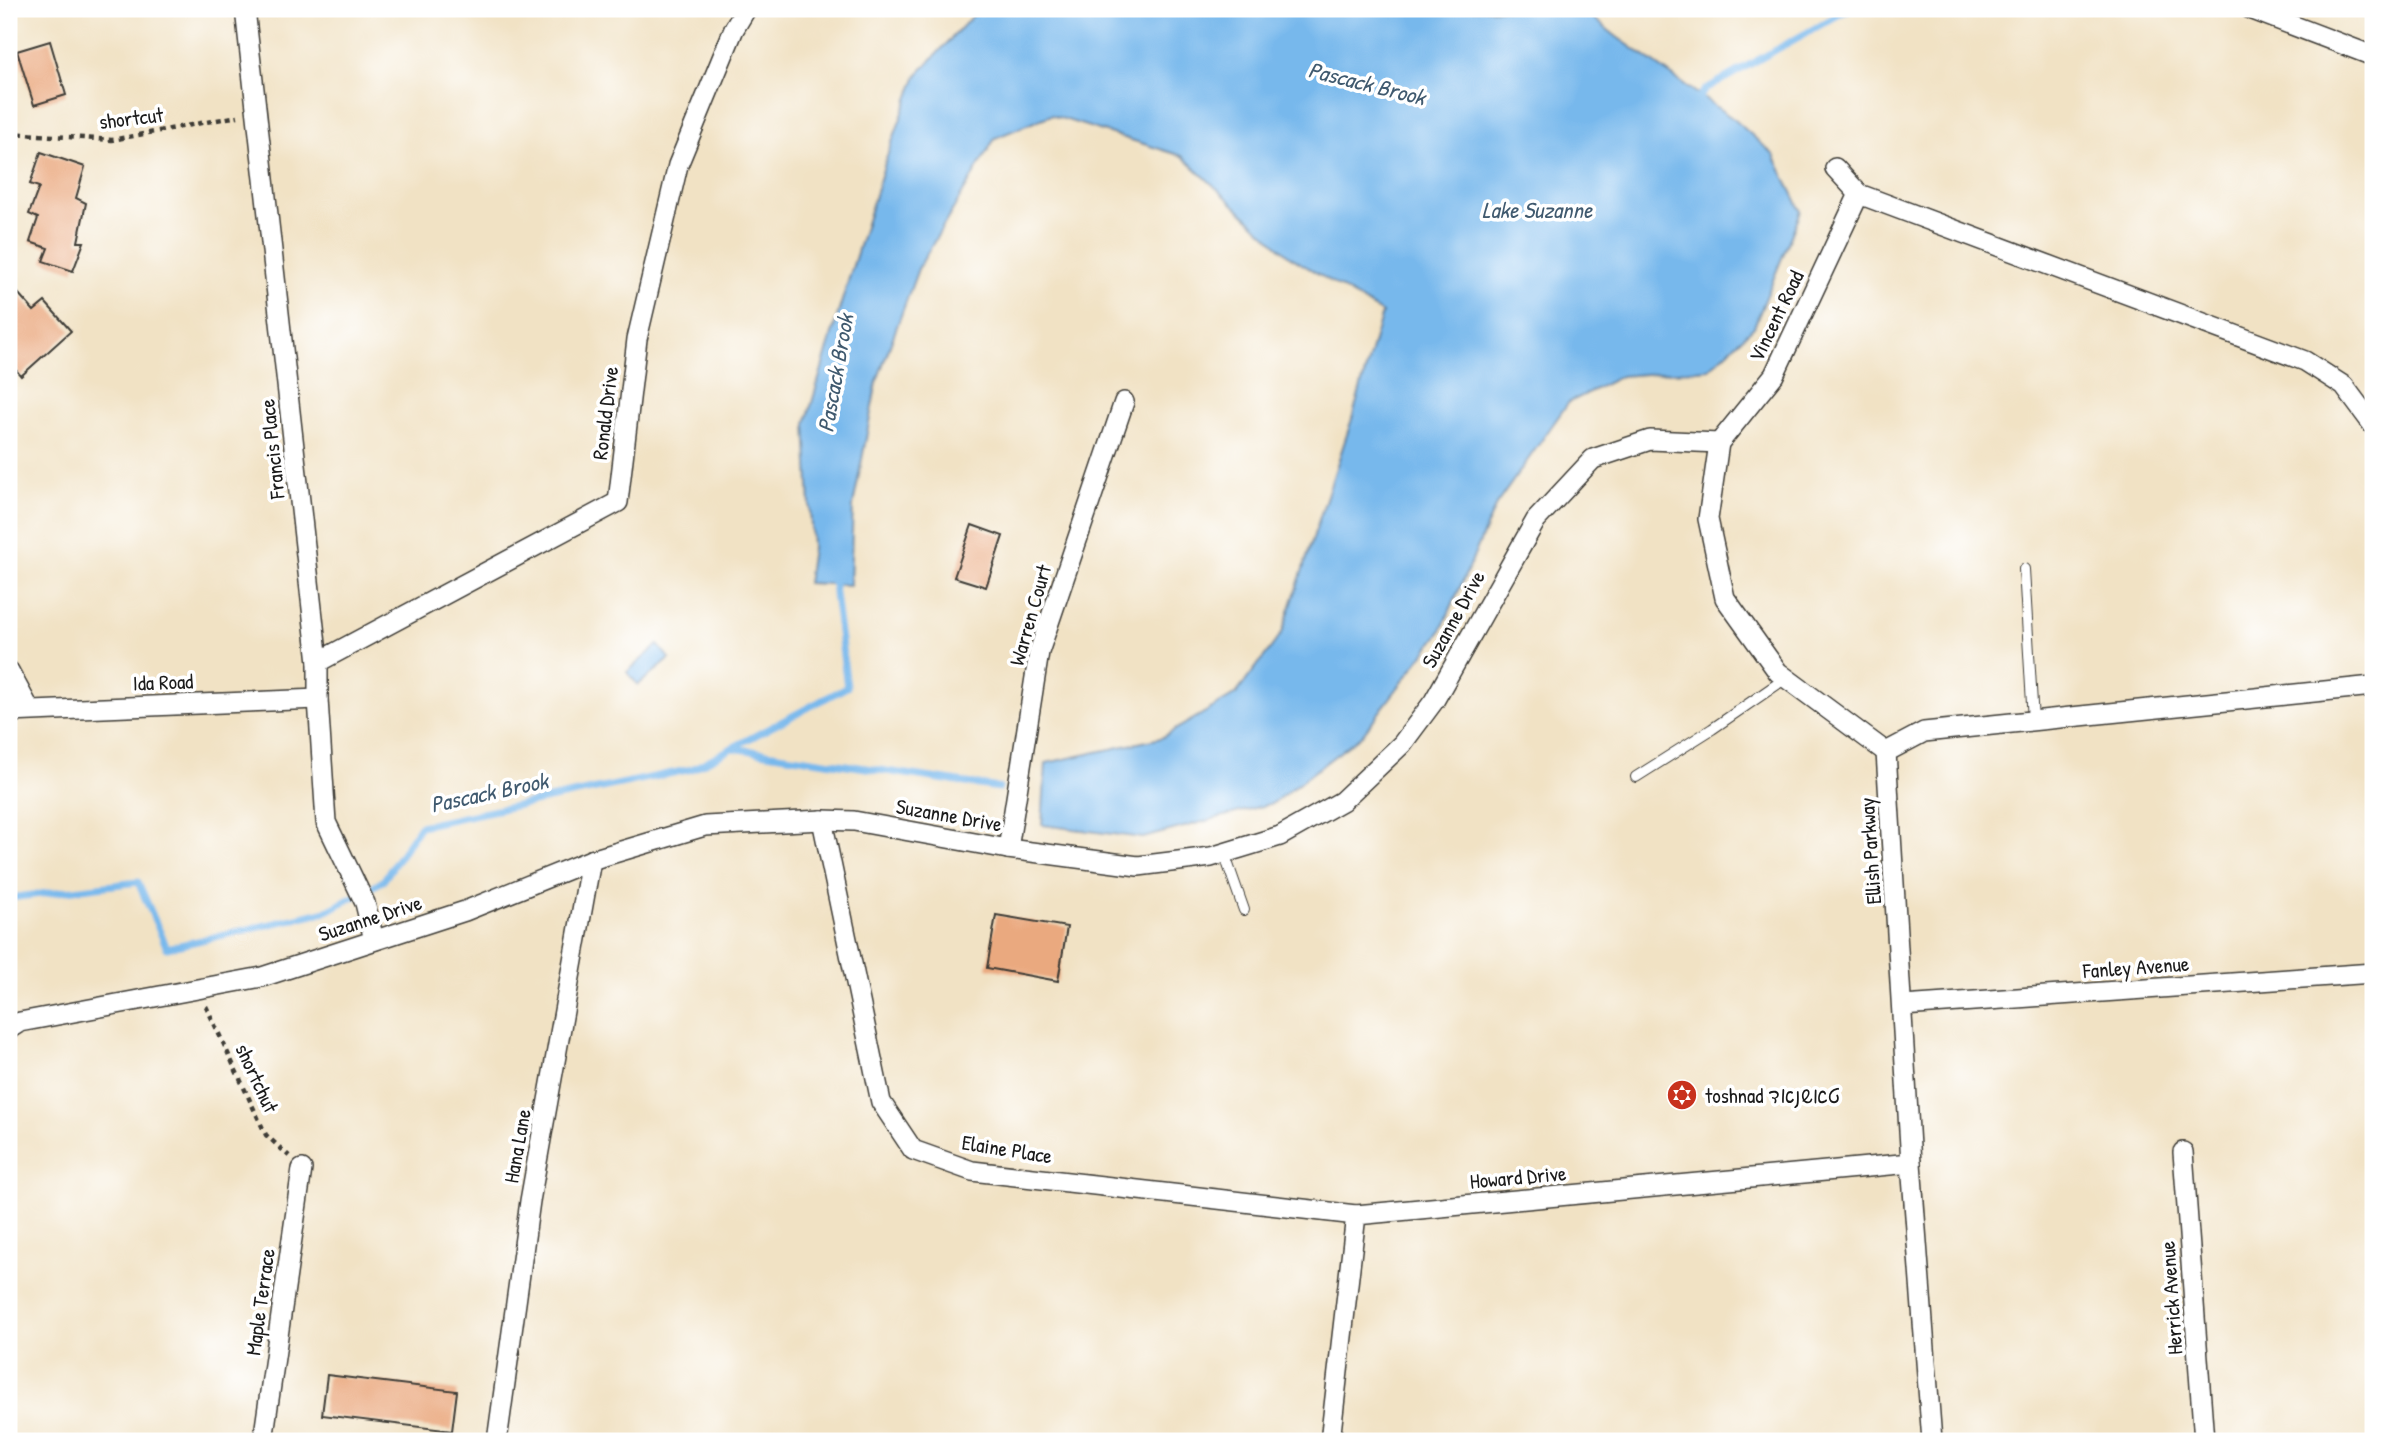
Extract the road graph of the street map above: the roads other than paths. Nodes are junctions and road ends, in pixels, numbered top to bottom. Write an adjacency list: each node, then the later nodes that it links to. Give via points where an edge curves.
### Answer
1 (245, 9): 11 (street, Francis Place)
2 (746, 9): 11 (street, Ronald Drive, via 678,165 636,339 618,502)
3 (2250, 9): 4 (street)
4 (2373, 56)
5 (1835, 168): 6 (street)
6 (1859, 194): 8 (street, via 2305,361 2344,386); 9 (street, Vincent Road, via 1774,375)
7 (1124, 402): 22 (street, Warren Court, via 1038,652)
8 (2373, 425)
9 (1719, 443): 13 (street, via 1708,519 1726,598); 23 (street, Suzanne Drive, via 1650,440 1593,459 1536,520 1434,701 1402,744 1342,801 1280,836)
10 (2024, 569): 18 (lane)
11 (318, 662): 15 (street, Francis Place)
12 (9, 671): 16 (street)
13 (1786, 677): 19 (street); 20 (lane)
14 (2373, 687): 18 (street)
15 (318, 699): 16 (street, Ida Road); 25 (street, Francis Place, via 326,822)
16 (30, 710): 17 (street, Ida Road)
17 (9, 712)
18 (2033, 721): 19 (street, via 1924,732)
19 (1886, 752): 29 (street, Ellish Parkway)
20 (1636, 777)
21 (822, 820): 22 (street, Suzanne Drive, via 854,821); 24 (street, Suzanne Drive, via 705,826); 34 (street, Elaine Place, via 881,1102 913,1150 972,1171)
22 (1008, 849): 23 (street, Suzanne Drive, via 1138,866)
23 (1224, 853): 26 (lane)
24 (591, 860): 27 (street, Suzanne Drive, via 465,911); 36 (street, Hana Lane, via 530,1201)
25 (354, 879): 27 (street, Suzanne Drive)
26 (1244, 909)
27 (374, 940): 30 (street, Suzanne Drive, via 261,977 20,1022)
28 (2373, 973): 29 (street, Fanley Avenue)
29 (1903, 1006): 32 (street, Ellish Parkway)
30 (9, 1029)
31 (2183, 1152): 39 (street, Herrick Avenue)
32 (1911, 1163): 34 (street, Howard Drive); 38 (street, Ellish Parkway)
33 (302, 1169): 35 (street, Maple Terrace)
34 (1356, 1215): 37 (street)
35 (263, 1441)
36 (497, 1441)
37 (1330, 1441)
38 (1932, 1441)
39 (2204, 1441)

